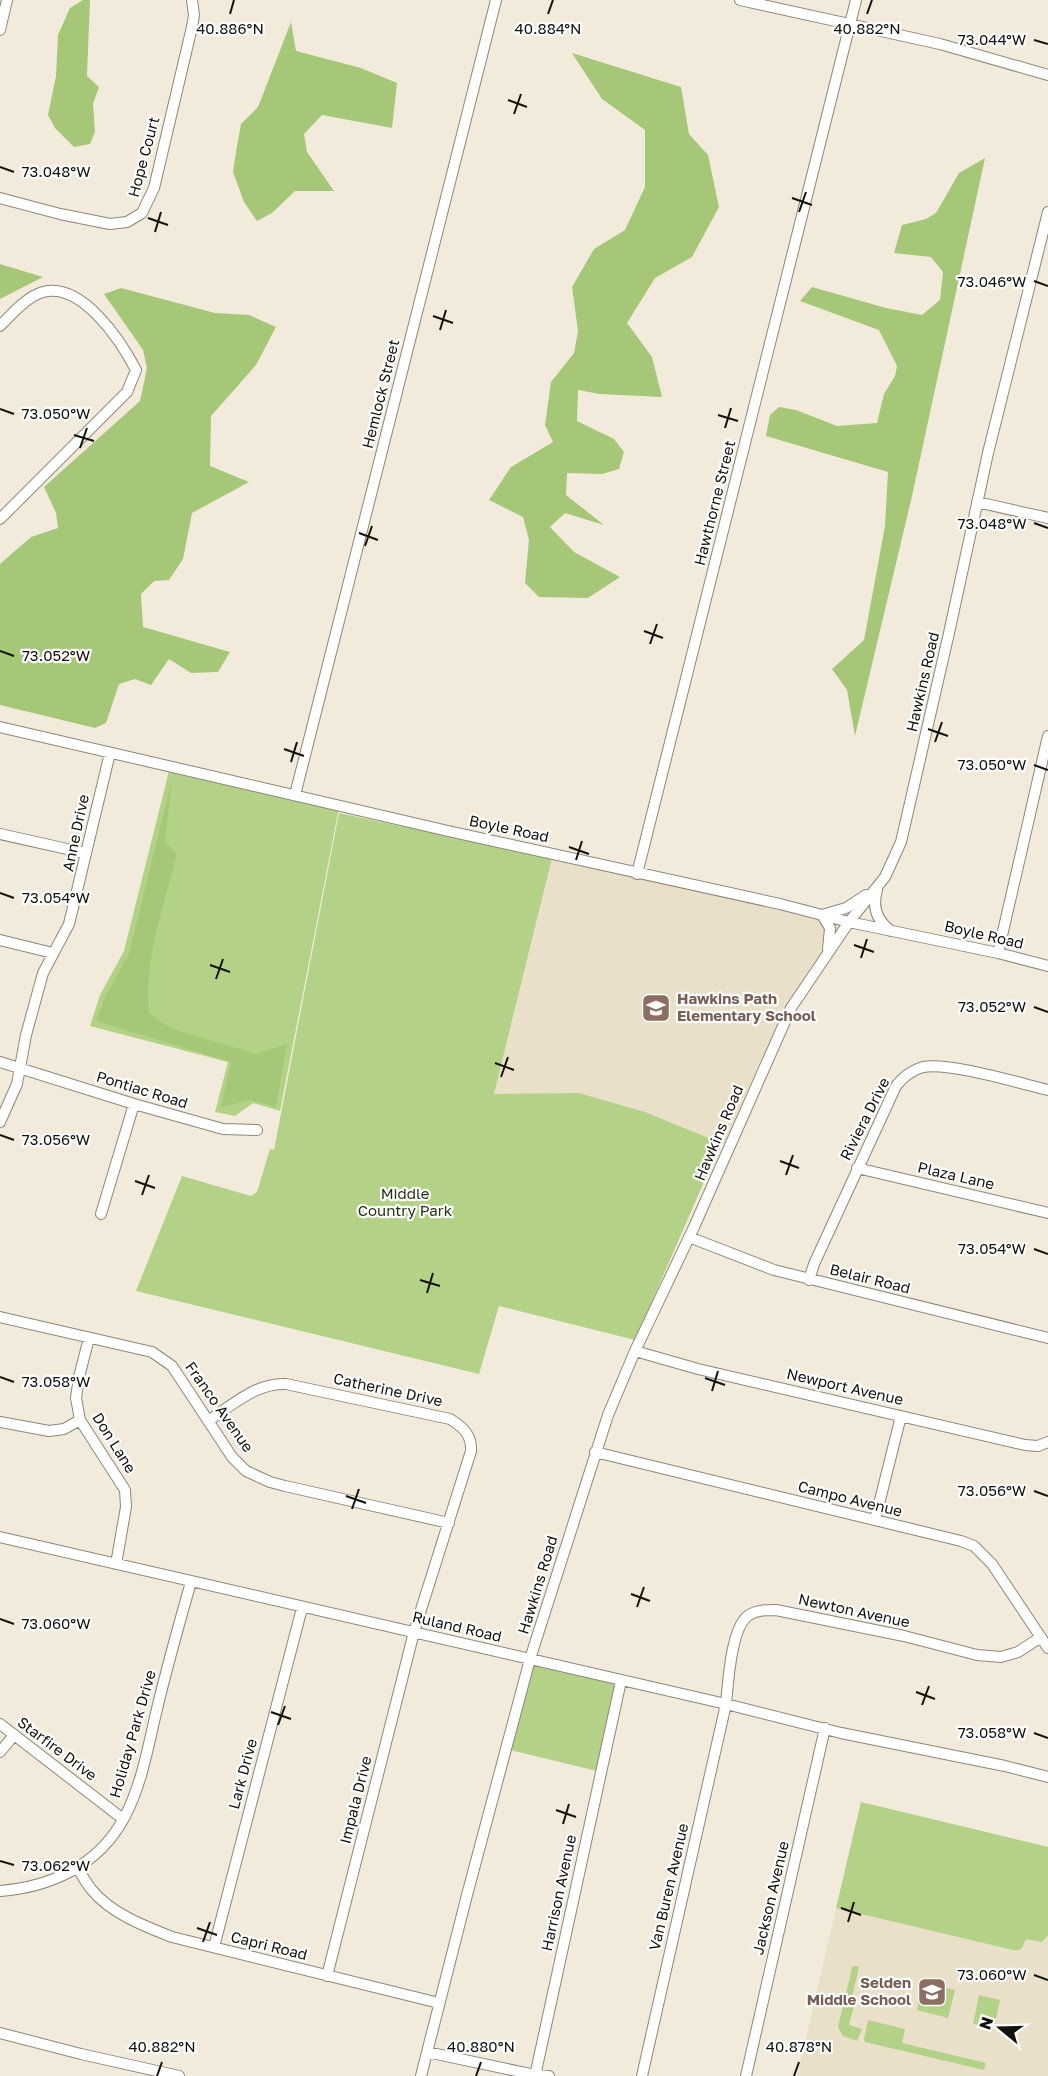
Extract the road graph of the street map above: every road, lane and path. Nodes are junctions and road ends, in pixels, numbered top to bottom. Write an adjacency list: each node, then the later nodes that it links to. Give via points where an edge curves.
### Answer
1 (7, 0): 7 (street)
2 (192, 0): 9 (street, Hope Court, via 192,27 160,166 151,198 142,213 127,222 110,224)
3 (496, 0): 18 (street, Hemlock Street)
4 (740, 0): 6 (street)
5 (856, 0): 6 (street, Hawthorne Street)
6 (849, 25): 8 (street, via 940,44); 21 (street, Hawthorne Street)
7 (0, 30)
8 (1048, 75)
9 (0, 198)
10 (1048, 212): 12 (street, Hawkins Road)
11 (0, 326): 14 (street, via 23,303 44,292 69,293 84,302 124,347 136,370 127,392)
12 (977, 502): 13 (street); 22 (street, Hawkins Road, via 901,842)
13 (1048, 518)
14 (0, 519)
15 (0, 727): 17 (street, Boyle Road)
16 (1048, 736): 28 (street)
17 (110, 753): 18 (street, Boyle Road); 20 (street, Anne Drive)
18 (295, 795): 21 (street, Boyle Road)
19 (0, 834): 20 (street)
20 (85, 852): 27 (street, Anne Drive, via 69,924)
21 (638, 874): 23 (street, Boyle Road)
22 (878, 886): 23 (street, via 846,908); 24 (street, Hawkins Road); 25 (street, via 878,917)
23 (822, 915): 24 (street, Boyle Road); 29 (street, via 830,928)
24 (849, 922): 25 (street, Boyle Road); 29 (street, Hawkins Road)
25 (892, 931): 28 (street, Boyle Road)
26 (0, 940): 27 (street)
27 (53, 953): 32 (street, Anne Drive, via 39,984)
28 (998, 953): 30 (street, Boyle Road)
29 (826, 955): 40 (street, Hawkins Road, via 791,1008)
30 (1048, 966)
31 (0, 1062): 32 (street, Pontiac Road)
32 (20, 1067): 34 (street, Pontiac Road); 35 (street, Anne Drive)
33 (1048, 1090): 37 (street, Riviera Drive, via 945,1067 921,1068 896,1086)
34 (134, 1104): 36 (street, Pontiac Road, via 223,1129); 38 (street)
35 (0, 1122)
36 (257, 1130)
37 (857, 1168): 39 (street, Plaza Lane); 41 (street, Riviera Drive)
38 (101, 1214)
39 (1048, 1214)
40 (689, 1237): 41 (street, Belair Road); 45 (street, Hawkins Road)
41 (809, 1280): 44 (street, Belair Road)
42 (0, 1317): 43 (street, Franco Avenue)
43 (89, 1338): 47 (street, Don Lane, via 76,1398); 48 (street, Franco Avenue, via 152,1352 162,1358 172,1366)
44 (1048, 1338)
45 (635, 1351): 46 (street, Newport Avenue); 51 (street, Hawkins Road)
46 (901, 1416): 50 (street, Newport Avenue, via 1025,1445); 52 (street)
47 (80, 1420): 49 (street, via 64,1430 49,1431); 55 (street, Don Lane, via 125,1490 126,1507)
48 (208, 1421): 53 (street, Franco Avenue, via 246,1471 270,1482); 53 (street, Catherine Drive, via 273,1383 450,1419 462,1426 471,1442 471,1451)
49 (0, 1422)
50 (1048, 1443)
51 (595, 1452): 52 (street, Campo Avenue); 61 (street, Hawkins Road)
52 (875, 1520): 59 (street, Campo Avenue, via 974,1546 992,1564)
53 (449, 1523): 58 (street, Catherine Drive)
54 (0, 1537): 55 (street, Ruland Road)
55 (116, 1564): 56 (street, Ruland Road)
56 (191, 1582): 57 (street, Ruland Road); 69 (street, Holiday Park Drive, via 138,1784)
57 (302, 1608): 58 (street, Ruland Road); 72 (street, Lark Drive)
58 (414, 1632): 61 (street, Ruland Road); 73 (street, Impala Drive)
59 (1041, 1637): 60 (street, Campo Avenue); 63 (street, Newton Avenue, via 1018,1652 1001,1657 977,1655 904,1636 760,1610 746,1616 739,1628)
60 (1048, 1648)
61 (530, 1659): 62 (street, Ruland Road); 74 (street, Hawkins Road)
62 (621, 1681): 63 (street, Ruland Road); 77 (street, Harrison Avenue)
63 (726, 1704): 65 (street, Ruland Road); 81 (street, Van Buren Avenue)
64 (0, 1724): 66 (street, Starfire Drive)
65 (825, 1728): 68 (street, Ruland Road); 82 (street, Jackson Avenue)
66 (14, 1735): 67 (street); 69 (street, Starfire Drive)
67 (0, 1752)
68 (1048, 1777)
69 (123, 1819): 70 (street, Holiday Park Drive, via 103,1846)
70 (78, 1869): 71 (street, Holiday Park Drive, via 55,1880); 72 (street, Capri Road, via 92,1890 131,1919 172,1937)
71 (0, 1891)
72 (214, 1947): 73 (street, Capri Road)
73 (327, 1976): 74 (street, Capri Road)
74 (439, 2003): 76 (street, Hawkins Road)
75 (0, 2033): 78 (street)
76 (427, 2052): 77 (street); 79 (street, Hawkins Road)
77 (535, 2075): 80 (street)
78 (178, 2076)
79 (421, 2076)
80 (549, 2076)
81 (642, 2076)
82 (746, 2076)

